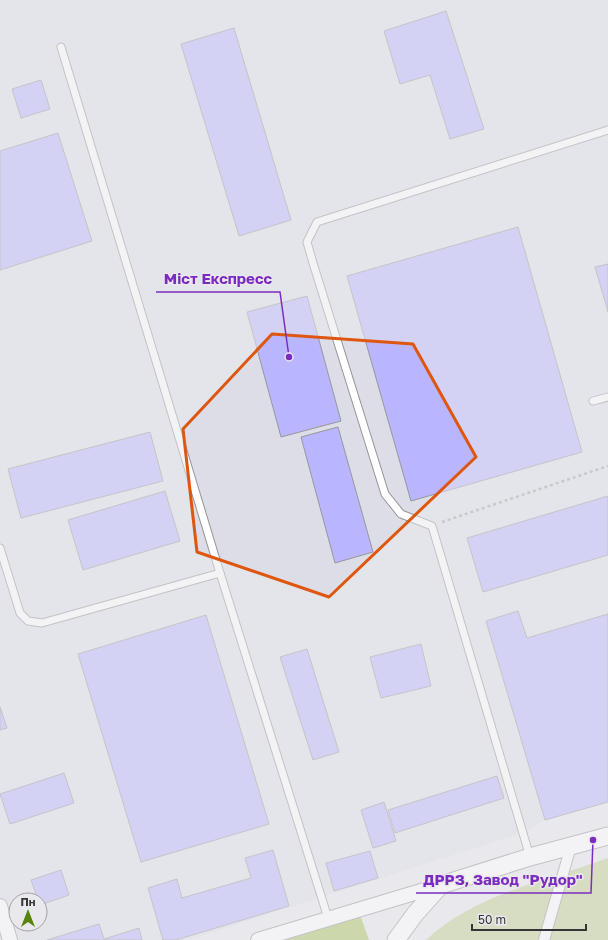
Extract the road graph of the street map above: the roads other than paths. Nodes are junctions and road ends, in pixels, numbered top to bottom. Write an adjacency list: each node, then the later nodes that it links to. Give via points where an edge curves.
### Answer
1 (61, 47): 6 (lane)
2 (608, 130): 9 (lane, via 317,222 307,242 385,494 402,514 432,526)
3 (608, 396): 4 (lane)
4 (593, 401)
5 (0, 548): 6 (lane, via 20,614 28,621 42,623)
6 (220, 573): 12 (lane)
7 (608, 836): 8 (street)
8 (571, 846): 9 (street); 16 (street)
9 (530, 857): 10 (street)
10 (441, 885): 12 (street); 15 (street)
11 (0, 906): 13 (street)
12 (328, 918): 14 (street)
13 (10, 940)
14 (258, 940)
15 (396, 940)
16 (544, 940)

